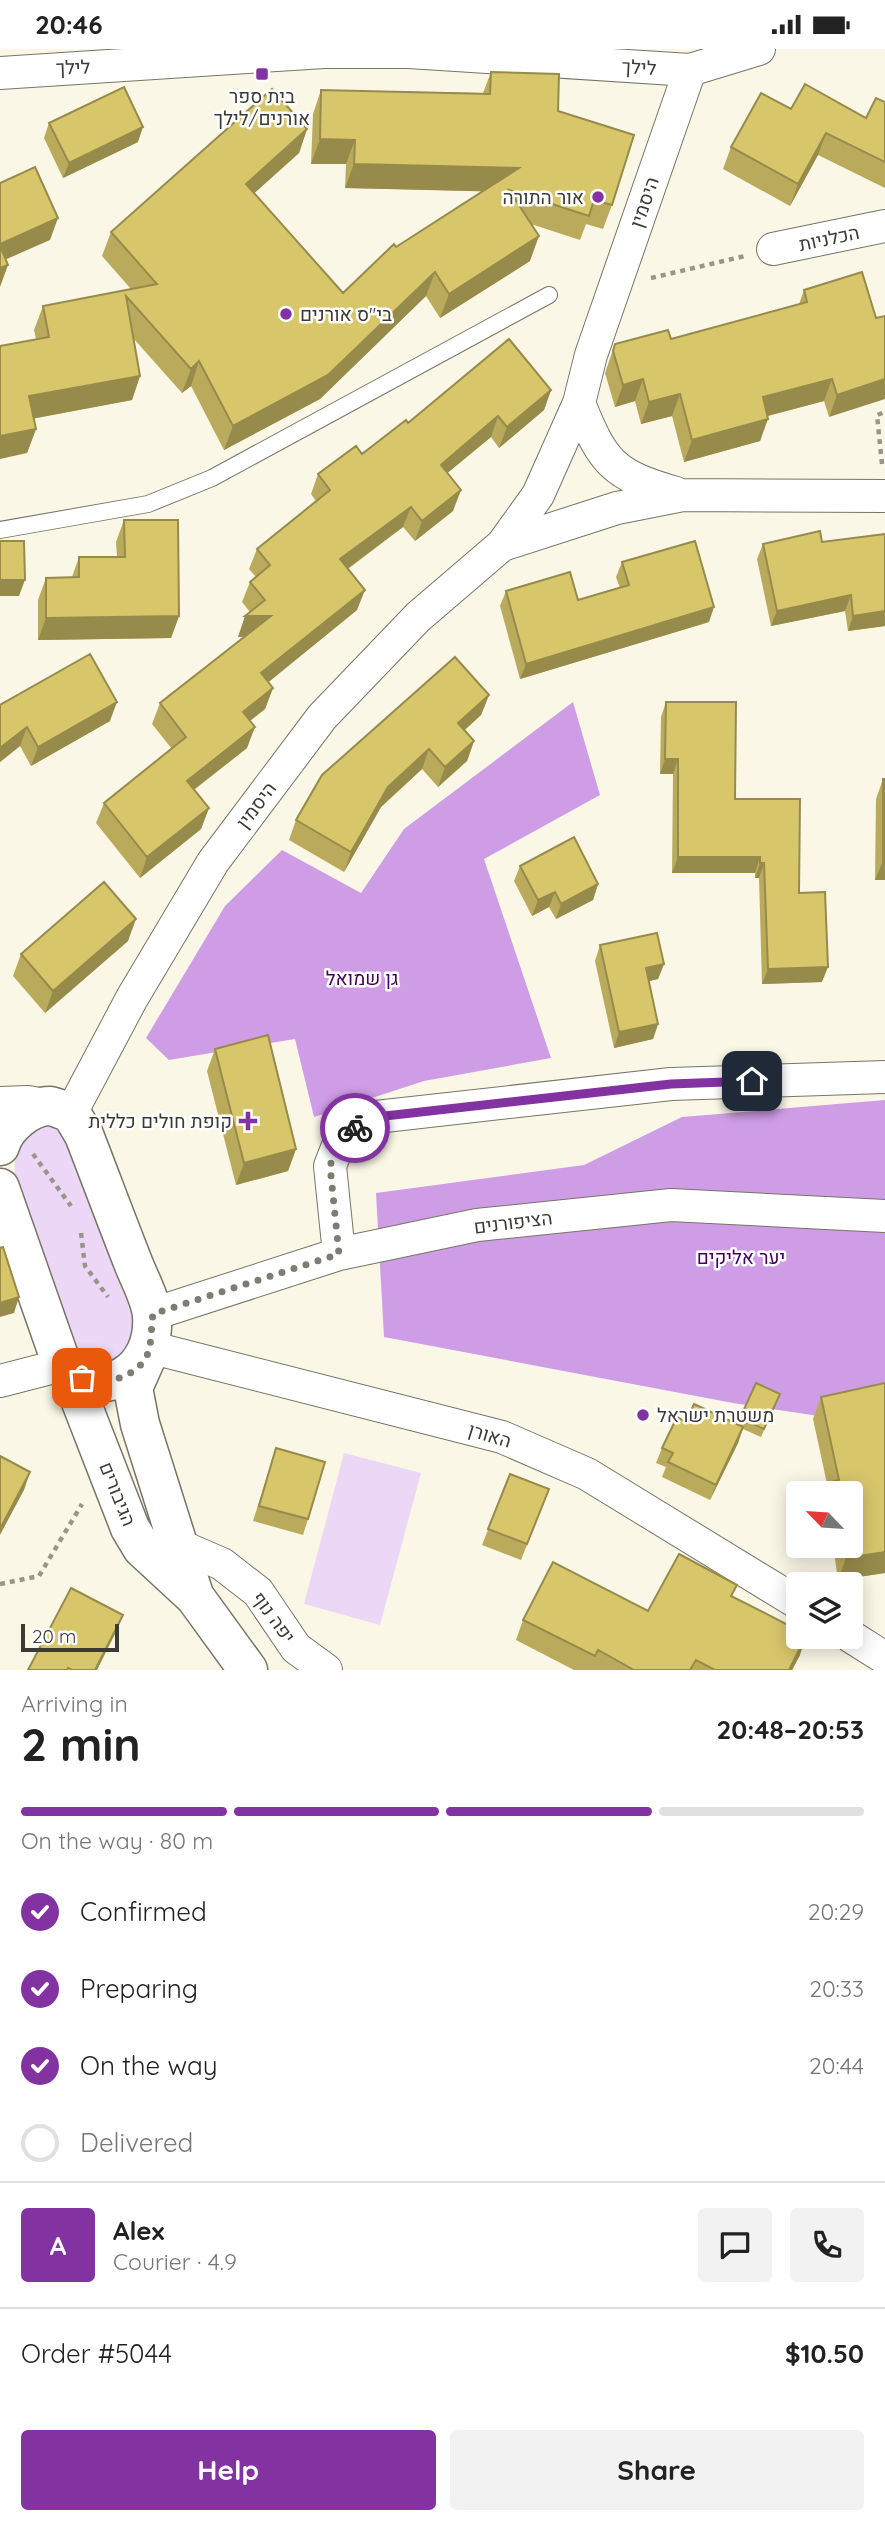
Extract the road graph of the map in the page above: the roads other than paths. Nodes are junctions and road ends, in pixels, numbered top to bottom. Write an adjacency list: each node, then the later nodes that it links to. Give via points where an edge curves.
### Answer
1 (759, 49): 2 (street)
2 (690, 70): 3 (street, לילך, via 410,52 324,52); 7 (street, היסמין)
3 (0, 72)
4 (885, 226): 5 (street, הכלניות)
5 (773, 249)
6 (549, 295): 10 (lane, via 212,478 148,504)
7 (579, 403): 8 (street, היסמין, via 596,445 613,464 635,481); 11 (street, היסמין, via 538,495)
8 (683, 495): 9 (street, היסמין); 11 (street, היסמין, via 617,507)
9 (885, 496)
10 (0, 530)
11 (502, 545): 13 (street, היסמין, via 418,617 322,717 213,862)
12 (885, 1077): 17 (street, via 671,1084 367,1118 338,1143 330,1166)
13 (60, 1109): 14 (street, via 24,1115); 18 (street, via 84,1135)
14 (4, 1125)
15 (0, 1188): 19 (street, הגיבורים)
16 (885, 1216): 17 (street, הציפורנים, via 671,1206 477,1225)
17 (339, 1254): 18 (street, הציפורנים)
18 (150, 1338): 19 (street, via 135,1368 108,1383 97,1384); 21 (street, הגיבורים, via 133,1388); 22 (street, האורן, via 502,1437 587,1473)
19 (66, 1368): 20 (street); 21 (street, הגיבורים, via 131,1528)
20 (0, 1381)
21 (160, 1547): 25 (street, הגיבורים); 26 (street, יפה נוף, via 222,1564 258,1592 296,1648)
22 (786, 1596)
23 (863, 1644): 24 (street)
24 (885, 1658)
25 (248, 1670)
26 (326, 1670)

